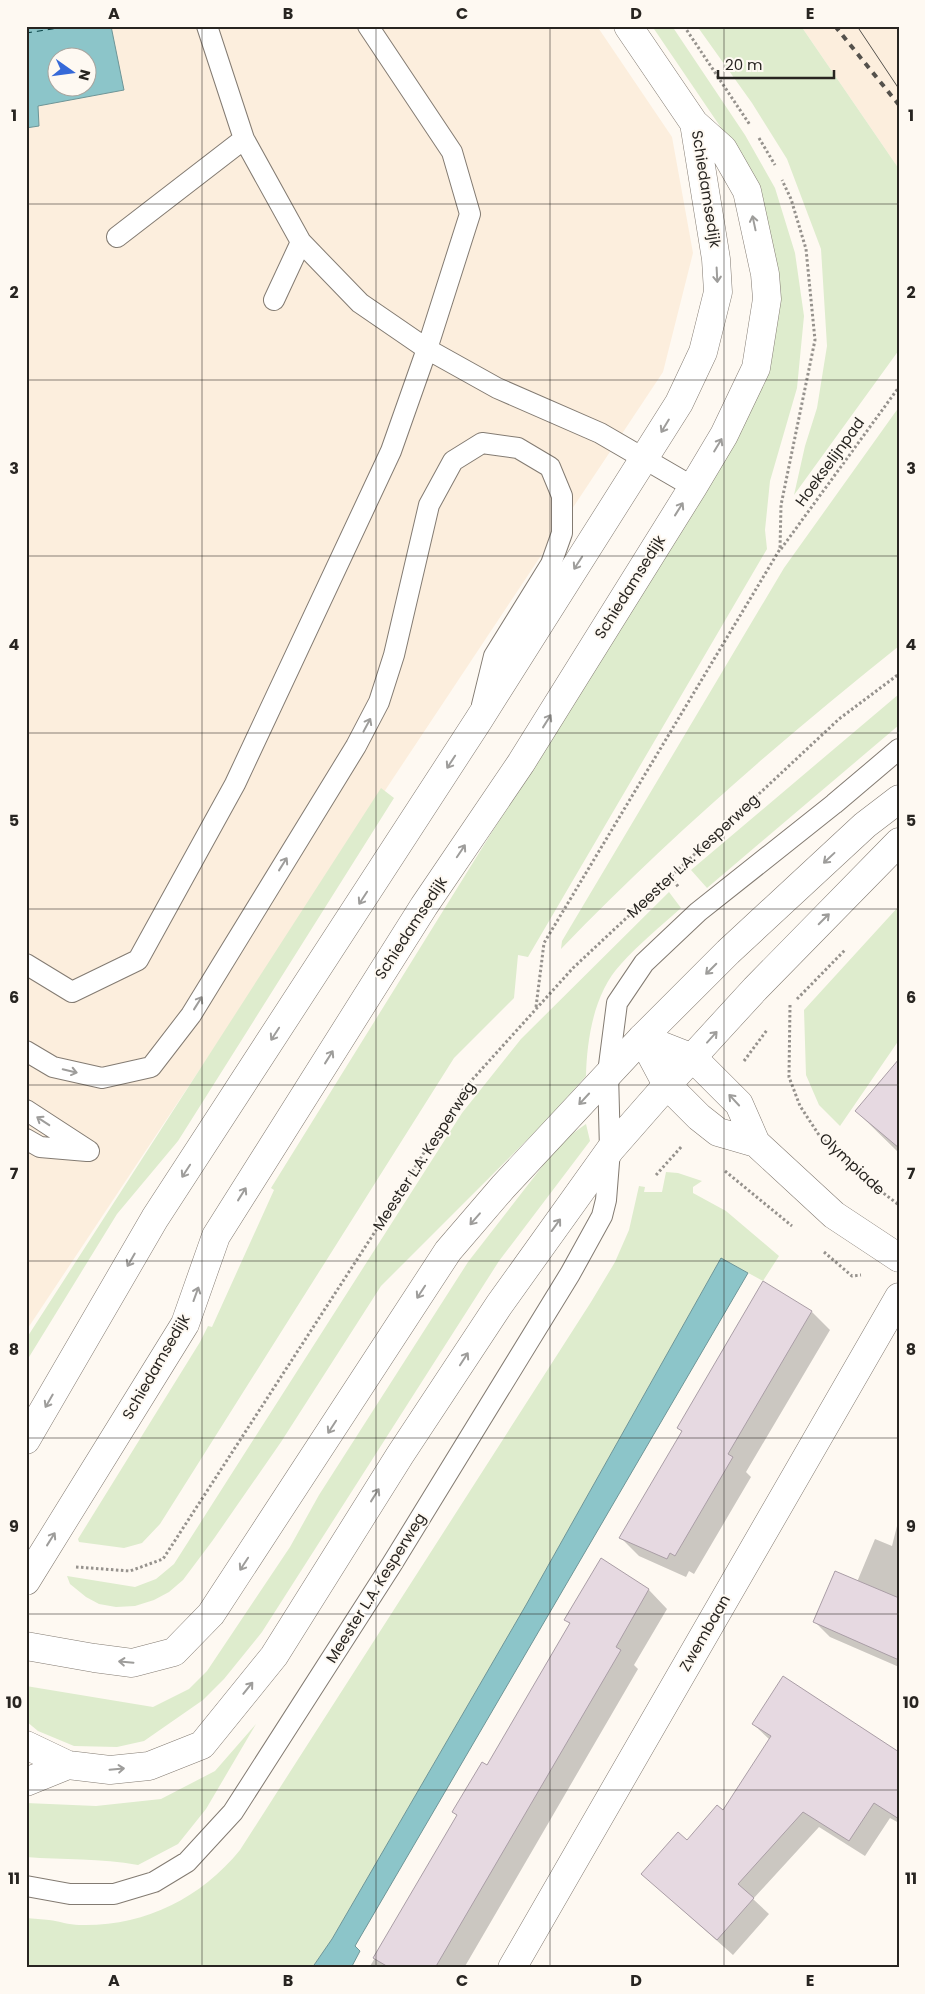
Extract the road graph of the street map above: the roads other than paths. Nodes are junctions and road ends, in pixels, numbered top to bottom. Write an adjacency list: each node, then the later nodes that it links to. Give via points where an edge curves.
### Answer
1 (207, 26): 5 (lane)
2 (368, 26): 9 (lane, via 452,152 470,214)
3 (628, 26): 4 (main road)
4 (694, 123): 10 (main road, Schiedamsedijk, one-way to 10, via 716,259 718,292 703,352 679,403); 11 (main road, Schiedamsedijk, one-way to 4, via 724,435 756,368 767,299 765,274 747,191 722,149)
5 (244, 139): 6 (lane); 7 (lane)
6 (117, 237)
7 (300, 242): 8 (lane); 9 (lane, via 360,303)
8 (274, 300)
9 (427, 349): 10 (lane, via 497,388 600,433); 16 (lane, via 391,451 235,784 138,960 72,992)
10 (646, 458): 11 (lane); 12 (main road, Schiedamsedijk, one-way to 12)
11 (693, 487): 29 (main road, Schiedamsedijk, one-way to 11, via 185,1324 216,1236 424,906 521,763)
12 (478, 721): 18 (lane, one-way to 12, via 53,1067 102,1078 151,1067 191,1015 356,746 379,702 394,655 429,506 453,461 482,443 518,448 550,468 562,496 562,533 550,564 494,656); 28 (main road, Schiedamsedijk, one-way to 28, via 156,1218)
13 (899, 749): 20 (lane, Meester L.A. Kesperweg, via 698,912 644,963 617,1003)
14 (899, 799): 17 (main road, one-way to 17, via 865,825 728,952)
15 (899, 842): 19 (main road, one-way to 15, via 755,989)
16 (26, 964)
17 (642, 1038): 19 (main road); 20 (main road); 21 (main road)
18 (26, 1051)
19 (693, 1058): 21 (main road); 24 (main road, one-way to 19, via 739,1104)
20 (608, 1073): 25 (lane, Meester L.A. Kesperweg); 30 (main road, one-way to 30, via 448,1251 211,1614 174,1652 132,1663)
21 (667, 1085): 24 (main road, via 718,1132); 25 (main road)
22 (26, 1110): 23 (lane, one-way to 22, via 40,1147 89,1151)
23 (26, 1139)
24 (756, 1143): 26 (main road, via 834,1215)
25 (610, 1150): 32 (main road, one-way to 25, via 110,1770 149,1766 202,1745 274,1656 499,1305); 34 (lane, Meester L.A. Kesperweg, via 602,1216 570,1274 392,1564 233,1812 187,1862 154,1882 114,1894 70,1894)
26 (899, 1258)
27 (899, 1298): 35 (main road, Zwembaan)
28 (26, 1440)
29 (32, 1571)
30 (26, 1646)
31 (26, 1745): 32 (main road)
32 (68, 1766): 33 (main road)
33 (26, 1782)
34 (26, 1886)
35 (512, 1968)

